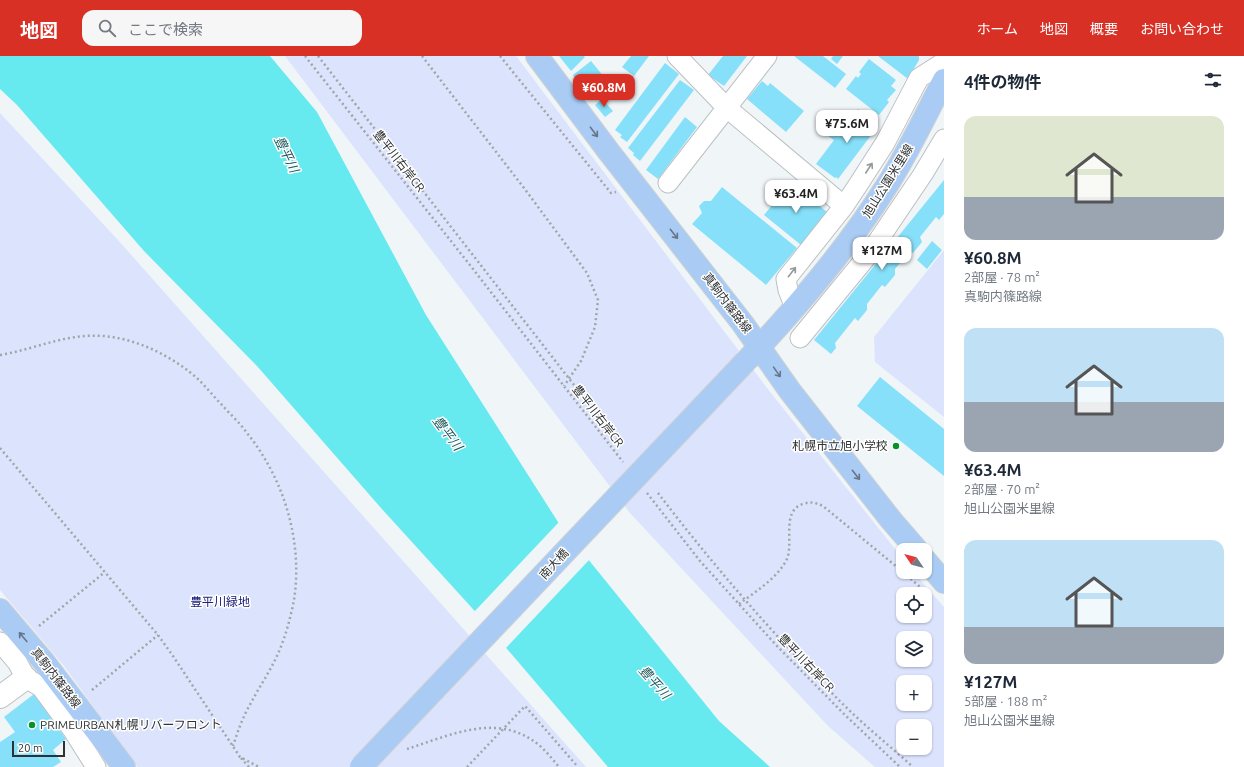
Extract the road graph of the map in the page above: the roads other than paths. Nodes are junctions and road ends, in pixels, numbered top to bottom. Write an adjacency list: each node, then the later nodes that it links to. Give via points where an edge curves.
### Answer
1 (537, 56): 12 (main road, 真駒内篠路線, one-way to 12, via 743,324)
2 (677, 56): 6 (street)
3 (767, 56): 6 (street)
4 (944, 62): 9 (street, one-way to 4, via 885,142 919,78)
5 (944, 80): 10 (main road, 旭山公園米里線, via 886,188 837,256)
6 (727, 108): 8 (street); 9 (street)
7 (944, 139): 11 (street, via 869,254)
8 (668, 183)
9 (844, 206): 10 (street, one-way to 9, via 786,279)
10 (795, 308): 12 (main road, 旭山公園米里線)
11 (800, 338)
12 (753, 354): 13 (main road, 真駒内篠路線, one-way to 13, via 795,397); 24 (main road, 南大橋, bridge)
13 (911, 543)
14 (932, 559): 15 (street)
15 (944, 565)
16 (932, 568): 17 (main road)
17 (944, 582)
18 (0, 610): 23 (main road, 真駒内篠路線, one-way to 18, via 44,662)
19 (0, 642): 20 (street)
20 (26, 678): 21 (street); 22 (street, via 41,687)
21 (0, 697)
22 (96, 767)
23 (124, 767)
24 (362, 767)

